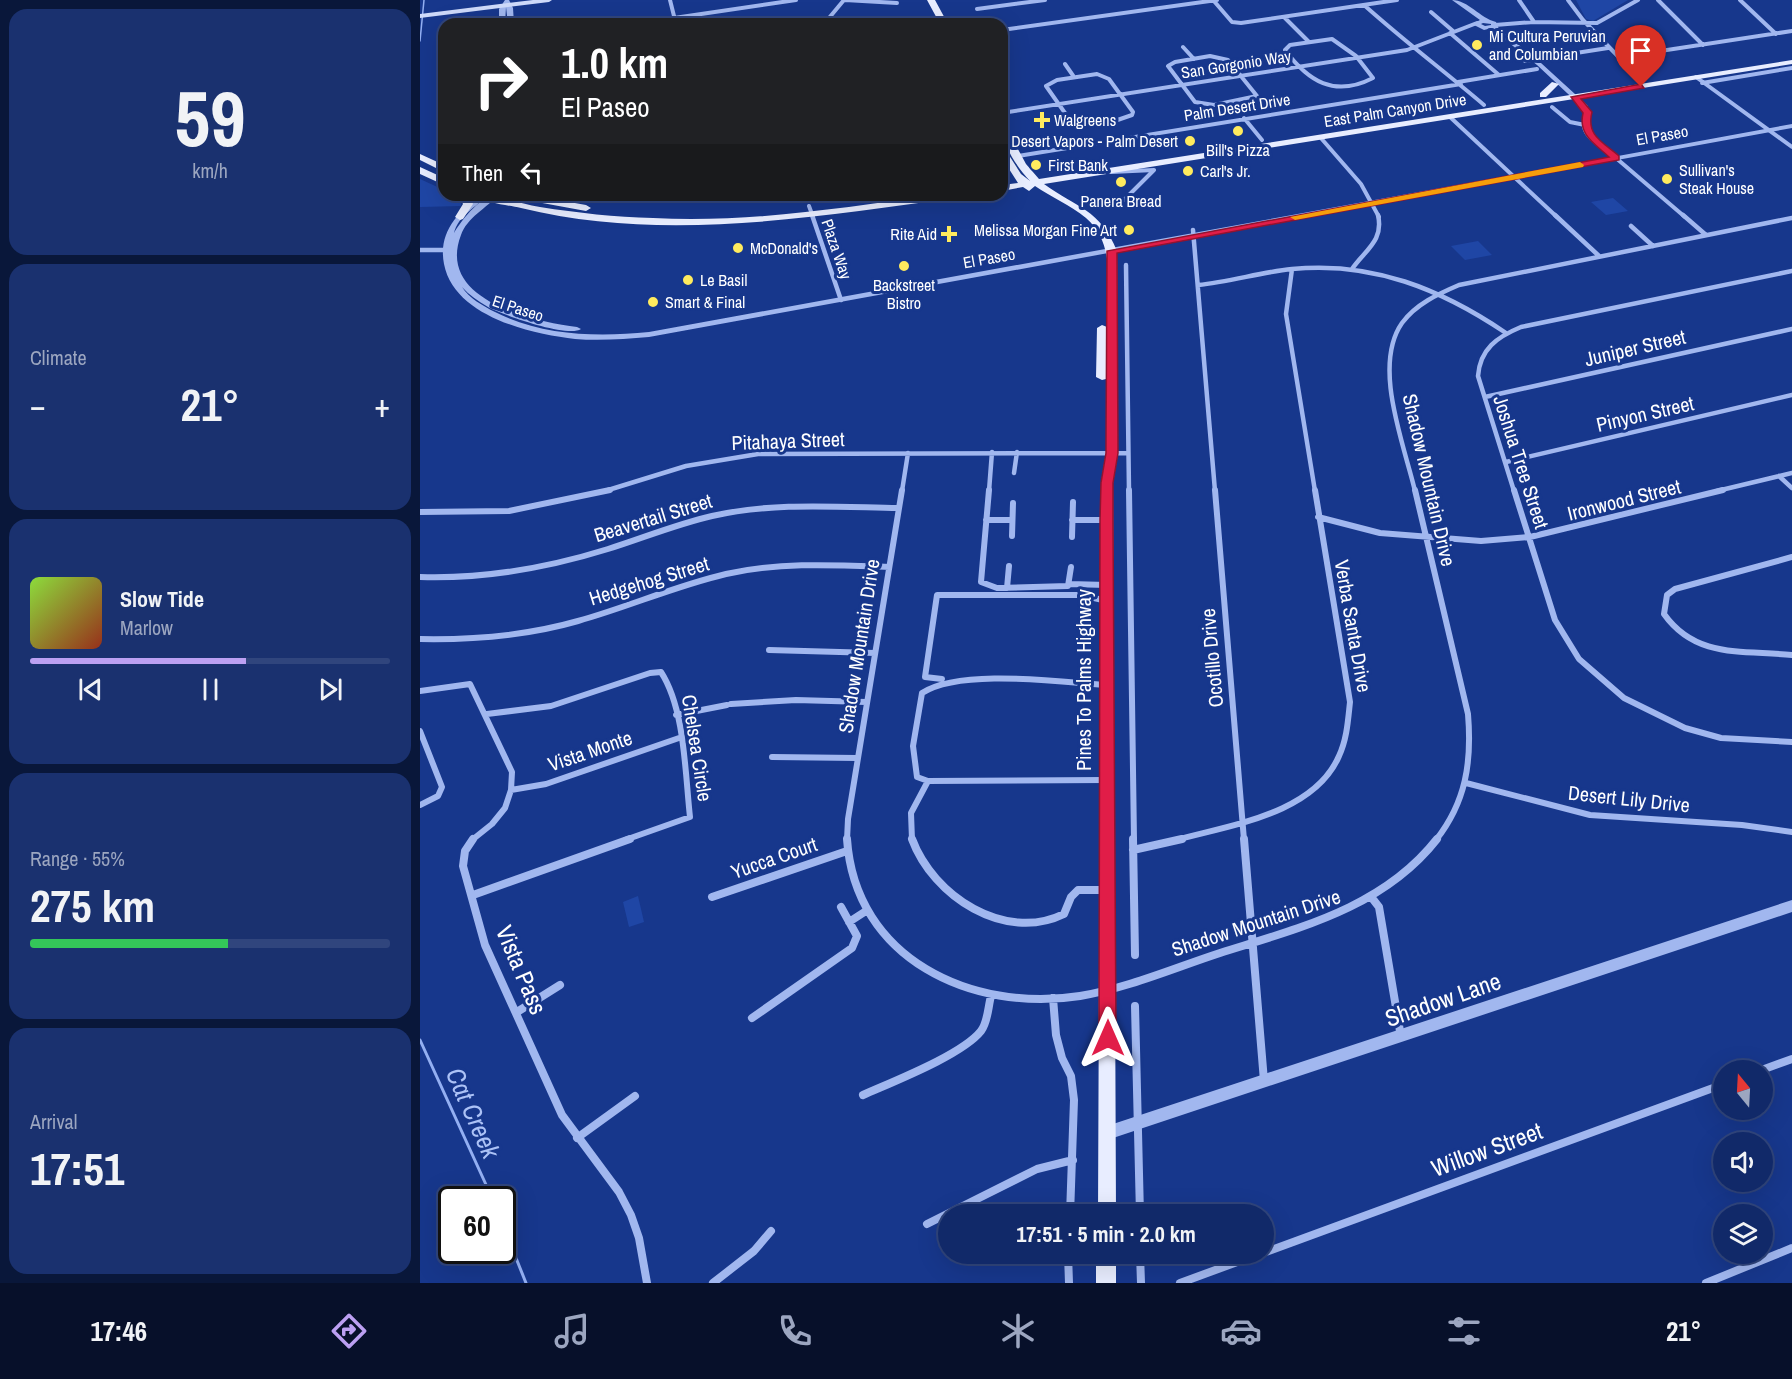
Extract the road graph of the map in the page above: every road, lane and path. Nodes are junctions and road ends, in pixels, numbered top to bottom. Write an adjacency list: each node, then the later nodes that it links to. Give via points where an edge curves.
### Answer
1 (549, 0): 17 (main road)
2 (670, 0): 29 (street)
3 (735, 0): 20 (street)
4 (796, 0): 20 (street)
5 (844, 0): 18 (street); 30 (street)
6 (931, 0): 31 (main road)
7 (942, 0): 32 (main road)
8 (1045, 0): 21 (street)
9 (1215, 0): 26 (street, via 1232,22); 36 (street)
10 (1397, 0): 19 (street)
11 (1455, 0): 34 (street)
12 (1519, 0): 33 (street)
13 (1568, 0): 35 (street)
14 (1638, 0): 35 (street, San Gorgonio Way, via 1603,21)
15 (1658, 0): 41 (street)
16 (1740, 0): 39 (street)
17 (508, 3): 23 (main road); 27 (street); 28 (street)
18 (897, 3)
19 (1364, 5): 26 (street); 44 (street)
20 (738, 8): 29 (street)
21 (977, 9)
22 (420, 11): 23 (main road)
23 (432, 12): 25 (main road)
24 (1431, 12): 38 (street)
25 (420, 16)
26 (1284, 17): 40 (street)
27 (504, 18)
28 (510, 18)
29 (674, 18)
30 (829, 18)
31 (941, 18)
32 (952, 18)
33 (1531, 22): 34 (street, San Gorgonio Way); 35 (street, San Gorgonio Way)
34 (1483, 24): 38 (street); 38 (street, San Gorgonio Way); 49 (street); 50 (street)
35 (1584, 24): 43 (street)
36 (1008, 29)
37 (1792, 31): 39 (street)
38 (1451, 32): 44 (street, San Gorgonio Way); 59 (street)
39 (1776, 34): 41 (street)
40 (1310, 42): 46 (street, via 1336,40); 54 (street, via 1285,48)
41 (1703, 45): 47 (street)
42 (1184, 46): 48 (street)
43 (1608, 48): 47 (street); 49 (street)
44 (1413, 49): 46 (street, San Gorgonio Way); 63 (street)
45 (1792, 56): 53 (main road, East Palm Canyon Drive)
46 (1357, 58): 54 (street, San Gorgonio Way); 54 (street, via 1375,75 1371,80 1324,86)
47 (1622, 58): 57 (street); 58 (street)
48 (1194, 59): 60 (street, via 1225,58); 65 (street, via 1168,66)
49 (1533, 59): 50 (street); 67 (street)
50 (1525, 60): 56 (street)
51 (1792, 62): 62 (main road, East Palm Canyon Drive)
52 (1065, 64): 61 (street)
53 (1733, 66): 62 (main road, via 1697,74); 67 (main road, East Palm Canyon Drive)
54 (1300, 67): 60 (street, San Gorgonio Way)
55 (1792, 68): 62 (street)
56 (1537, 69): 59 (street, Palm Desert Drive); 64 (street)
57 (1649, 72)
58 (1635, 74)
59 (1499, 75): 63 (street, Palm Desert Drive)
60 (1241, 76): 65 (street, San Gorgonio Way); 69 (street, via 1257,96)
61 (1074, 77): 66 (street, via 1102,75); 70 (street, via 1046,86)
62 (1699, 80): 67 (main road, East Palm Canyon Drive); 81 (street)
63 (1460, 83): 71 (street); 76 (street, Palm Desert Drive)
64 (1555, 84): 67 (street); 68 (main road)
65 (1182, 85): 66 (street, San Gorgonio Way); 69 (street, via 1202,105)
66 (1120, 94): 70 (street, San Gorgonio Way); 70 (street, via 1133,112 1130,118 1086,126 1069,121)
67 (1572, 94): 68 (main road, East Palm Canyon Drive); 75 (main road, East Palm Canyon Drive); 79 (street, via 1588,112)
68 (1543, 95): 71 (main road, East Palm Canyon Drive)
69 (1231, 103): 74 (street)
70 (1058, 104): 73 (street, San Gorgonio Way)
71 (1484, 105): 78 (main road, East Palm Canyon Drive)
72 (1552, 107): 79 (street, via 1570,122)
73 (1008, 112)
74 (1239, 112)
75 (1450, 117): 82 (main road, East Palm Canyon Drive); 95 (street)
76 (1244, 118): 84 (street); 88 (street, Palm Desert Drive)
77 (1792, 121): 81 (street, El Paseo)
78 (1369, 123): 82 (main road, via 1322,133); 84 (main road, East Palm Canyon Drive)
79 (1585, 125): 89 (street, via 1588,134)
80 (1792, 126): 81 (street, El Paseo)
81 (1765, 129): 85 (street, El Paseo); 85 (street, El Paseo); 86 (street)
82 (1320, 137): 87 (main road, East Palm Canyon Drive); 101 (street)
83 (1008, 138): 88 (main road)
84 (1262, 140): 87 (main road, via 1260,144); 98 (main road, East Palm Canyon Drive)
85 (1686, 143): 89 (street, El Paseo)
86 (1792, 147)
87 (1225, 152): 94 (main road, East Palm Canyon Drive)
88 (1018, 156): 98 (main road)
89 (1614, 156): 95 (street, El Paseo); 114 (street)
90 (420, 157): 92 (main road)
91 (1008, 158): 98 (main road)
92 (438, 167)
93 (420, 170): 96 (main road)
94 (1107, 171): 98 (main road, East Palm Canyon Drive); 100 (street, via 1154,170)
95 (1513, 175): 101 (street, El Paseo); 120 (street)
96 (438, 180)
97 (1008, 180): 98 (main road, East Palm Canyon Drive)
98 (1028, 180): 99 (main road, East Palm Canyon Drive); 116 (main road, via 1084,220)
99 (1008, 186)
100 (1124, 200)
101 (1373, 200): 113 (street, El Paseo); 125 (street, via 1380,233 1370,251)
102 (467, 201): 110 (main road)
103 (480, 201): 110 (street)
104 (482, 201): 119 (street, via 465,222)
105 (506, 201): 109 (main road, via 562,215 631,222 726,222)
106 (549, 201): 109 (main road, via 605,211 669,215)
107 (861, 201): 109 (main road)
108 (897, 201): 109 (main road)
109 (811, 210): 132 (street, Plaza Way)
110 (460, 217): 118 (street)
111 (1792, 218): 114 (street, Shadow Mountain Drive)
112 (1631, 226): 115 (street)
113 (1193, 233): 116 (street, El Paseo); 129 (street, Ocotillo Drive)
114 (1707, 235): 115 (street, Shadow Mountain Drive)
115 (1653, 246): 120 (street, Shadow Mountain Drive)
116 (1107, 248): 121 (street, El Paseo); 123 (street, El Paseo); 140 (main road, Pines To Palms Highway)
117 (420, 250): 118 (street)
118 (442, 250): 119 (street); 132 (street, El Paseo, via 443,274 468,303 503,322 554,333 600,337 664,333)
119 (452, 250): 132 (street, El Paseo, via 457,276 478,297 522,318 569,328 648,327)
120 (1599, 256): 130 (street, Shadow Mountain Drive, via 1488,278)
121 (1007, 264): 123 (street); 127 (street); 128 (street, El Paseo)
122 (1126, 265): 140 (street)
123 (1020, 267): 127 (street, El Paseo)
124 (1292, 269): 125 (street); 129 (street); 150 (street, Verba Santa Drive, via 1286,314)
125 (1352, 269): 130 (street, via 1405,279)
126 (1792, 271): 134 (street, Joshua Tree Street)
127 (972, 276): 131 (street, El Paseo)
128 (899, 283): 131 (street); 132 (street, El Paseo)
129 (1198, 285): 188 (street, Ocotillo Drive)
130 (1441, 292): 134 (street); 158 (street, Shadow Mountain Drive, via 1410,313 1398,327 1387,362)
131 (875, 294): 132 (street, El Paseo)
132 (841, 297)
133 (1792, 329): 136 (street, Juniper Street)
134 (1506, 333): 136 (street, Joshua Tree Street, via 1482,353 1478,365)
135 (1792, 395): 141 (street, Pinyon Street)
136 (1485, 397): 141 (street, Joshua Tree Street)
137 (992, 452): 138 (street, Pitahaya Street); 139 (street, Pitahaya Street); 151 (street)
138 (1017, 452): 140 (street, Pitahaya Street); 142 (street)
139 (908, 453): 148 (street, Shadow Mountain Drive); 149 (street, Pitahaya Street, via 758,454 686,466 593,495 537,507)
140 (1114, 453): 154 (main road, Pines To Palms Highway, via 1107,483); 190 (street)
141 (1506, 462): 157 (street, Joshua Tree Street)
142 (1014, 473)
143 (1792, 473): 144 (street, Ironwood Street)
144 (1779, 476): 145 (street); 157 (street, Ironwood Street)
145 (1792, 488)
146 (1073, 502): 153 (street)
147 (1013, 503): 152 (street)
148 (898, 508): 160 (street, Shadow Mountain Drive); 163 (street, Beavertail Street, via 753,509 713,516 591,554 515,572 451,579)
149 (420, 512)
150 (1318, 518): 158 (street, Ironwood Street, via 1380,533); 188 (street, Verba Santa Drive, via 1350,702 1343,752 1329,774 1308,793 1282,809)
151 (986, 520): 152 (street); 166 (street, via 981,582 989,587)
152 (1012, 520): 155 (street)
153 (1072, 520): 154 (street); 156 (street)
154 (1107, 520): 165 (main road, Pines To Palms Highway)
155 (1012, 536)
156 (1072, 537)
157 (1530, 537): 158 (street, Ironwood Street, via 1481,541); 180 (street, Joshua Tree Street, via 1555,620 1579,659 1599,679 1640,708 1685,728 1721,738)
158 (1425, 538): 185 (street, Shadow Mountain Drive, via 1468,714)
159 (1792, 557): 171 (street, via 1675,589 1664,604 1664,614 1675,631 1698,645)
160 (889, 567): 168 (street, Hedgehog Street, via 753,569 699,581 553,628 484,640); 170 (street, Shadow Mountain Drive)
161 (1009, 567): 166 (street)
162 (1071, 567): 164 (street)
163 (420, 577)
164 (1069, 584): 165 (street); 166 (street)
165 (1107, 585): 167 (main road, Pines To Palms Highway)
166 (1007, 588)
167 (1107, 601): 172 (street, via 1081,595 937,595 925,677); 173 (main road, Pines To Palms Highway)
168 (420, 639)
169 (769, 650): 170 (street)
170 (875, 652): 175 (street, Shadow Mountain Drive)
171 (1792, 655)
172 (946, 680): 173 (street); 184 (street, via 929,685 922,693 913,767 917,777)
173 (1106, 685): 183 (main road, Pines To Palms Highway)
174 (420, 691): 176 (street, via 470,684)
175 (866, 702): 177 (street, via 795,700 729,705); 182 (street, Shadow Mountain Drive)
176 (487, 714): 177 (street, Chelsea Circle, via 551,706 661,672 675,698); 186 (street, via 513,772)
177 (676, 715): 179 (street, Chelsea Circle)
178 (420, 731): 187 (street, via 442,787 438,796)
179 (679, 738): 186 (street, Vista Monte, via 546,784); 193 (street, Chelsea Circle, via 690,817)
180 (1792, 742)
181 (772, 757): 182 (street)
182 (858, 758): 191 (street, Shadow Mountain Drive)
183 (1106, 780): 184 (street); 192 (main road, Pines To Palms Highway)
184 (928, 781): 192 (street, via 910,817 911,836 928,869 960,901 1012,924 1039,923 1064,914 1071,894 1077,889)
185 (1466, 783): 189 (street, Desert Lily Drive, via 1590,815); 195 (street, Shadow Mountain Drive, via 1437,840 1405,875)
186 (511, 790): 193 (street, Vista Pass, via 505,808 465,851 463,866)
187 (420, 805)
188 (1243, 821): 190 (street, Verba Santa Drive); 200 (street, Ocotillo Drive)
189 (1792, 832)
190 (1133, 850): 201 (street)
191 (847, 851): 194 (street, Yucca Court); 198 (street, Shadow Mountain Drive, via 854,884)
192 (1107, 890): 203 (main road, Pines To Palms Highway)
193 (473, 895): 207 (street, Vista Pass, via 485,945)
194 (712, 897)
195 (1372, 898): 200 (street, Shadow Mountain Drive, via 1325,920); 209 (street, via 1379,907)
196 (1792, 906): 209 (street, Shadow Lane)
197 (841, 907): 199 (street)
198 (866, 911): 199 (street); 204 (street, Shadow Mountain Drive, via 884,936 908,958 948,983)
199 (849, 922): 208 (street, via 857,936 852,948)
200 (1251, 943): 203 (street, Shadow Mountain Drive); 212 (street, Ocotillo Drive)
201 (1135, 955)
202 (560, 985): 207 (street)
203 (1108, 990): 205 (street, Shadow Mountain Drive); 217 (main road, Pines To Palms Highway)
204 (991, 996): 205 (street, Shadow Mountain Drive); 214 (street, via 981,1032 973,1039)
205 (1053, 998): 219 (street, via 1062,1058 1071,1076)
206 (1135, 1006): 216 (street)
207 (517, 1012): 218 (street, Vista Pass, via 562,1115)
208 (752, 1018)
209 (1401, 1037): 212 (street, Shadow Lane)
210 (1792, 1059): 211 (street)
211 (1773, 1066)
212 (1264, 1082): 216 (street, Shadow Lane)
213 (1713, 1088): 225 (street, Willow Street)
214 (863, 1095)
215 (635, 1096): 218 (street)
216 (1140, 1124): 217 (street, Shadow Lane); 222 (street)
217 (1107, 1133): 221 (main road, Pines To Palms Highway)
218 (577, 1138): 231 (street, Vista Pass, via 619,1192 631,1215)
219 (1073, 1160): 220 (street); 223 (street, via 1037,1169)
220 (1071, 1204)
221 (1107, 1204)
222 (1140, 1204)
223 (927, 1224)
224 (771, 1230): 232 (street, via 754,1251)
225 (1274, 1248)
226 (1792, 1248): 237 (street)
227 (1068, 1264): 233 (street)
228 (1106, 1264): 234 (main road)
229 (1140, 1264): 235 (street)
230 (1231, 1264): 236 (street, Willow Street)
231 (647, 1283)
232 (713, 1283)
233 (1069, 1283)
234 (1106, 1283)
235 (1141, 1283)
236 (1180, 1283)
237 (1706, 1283)

